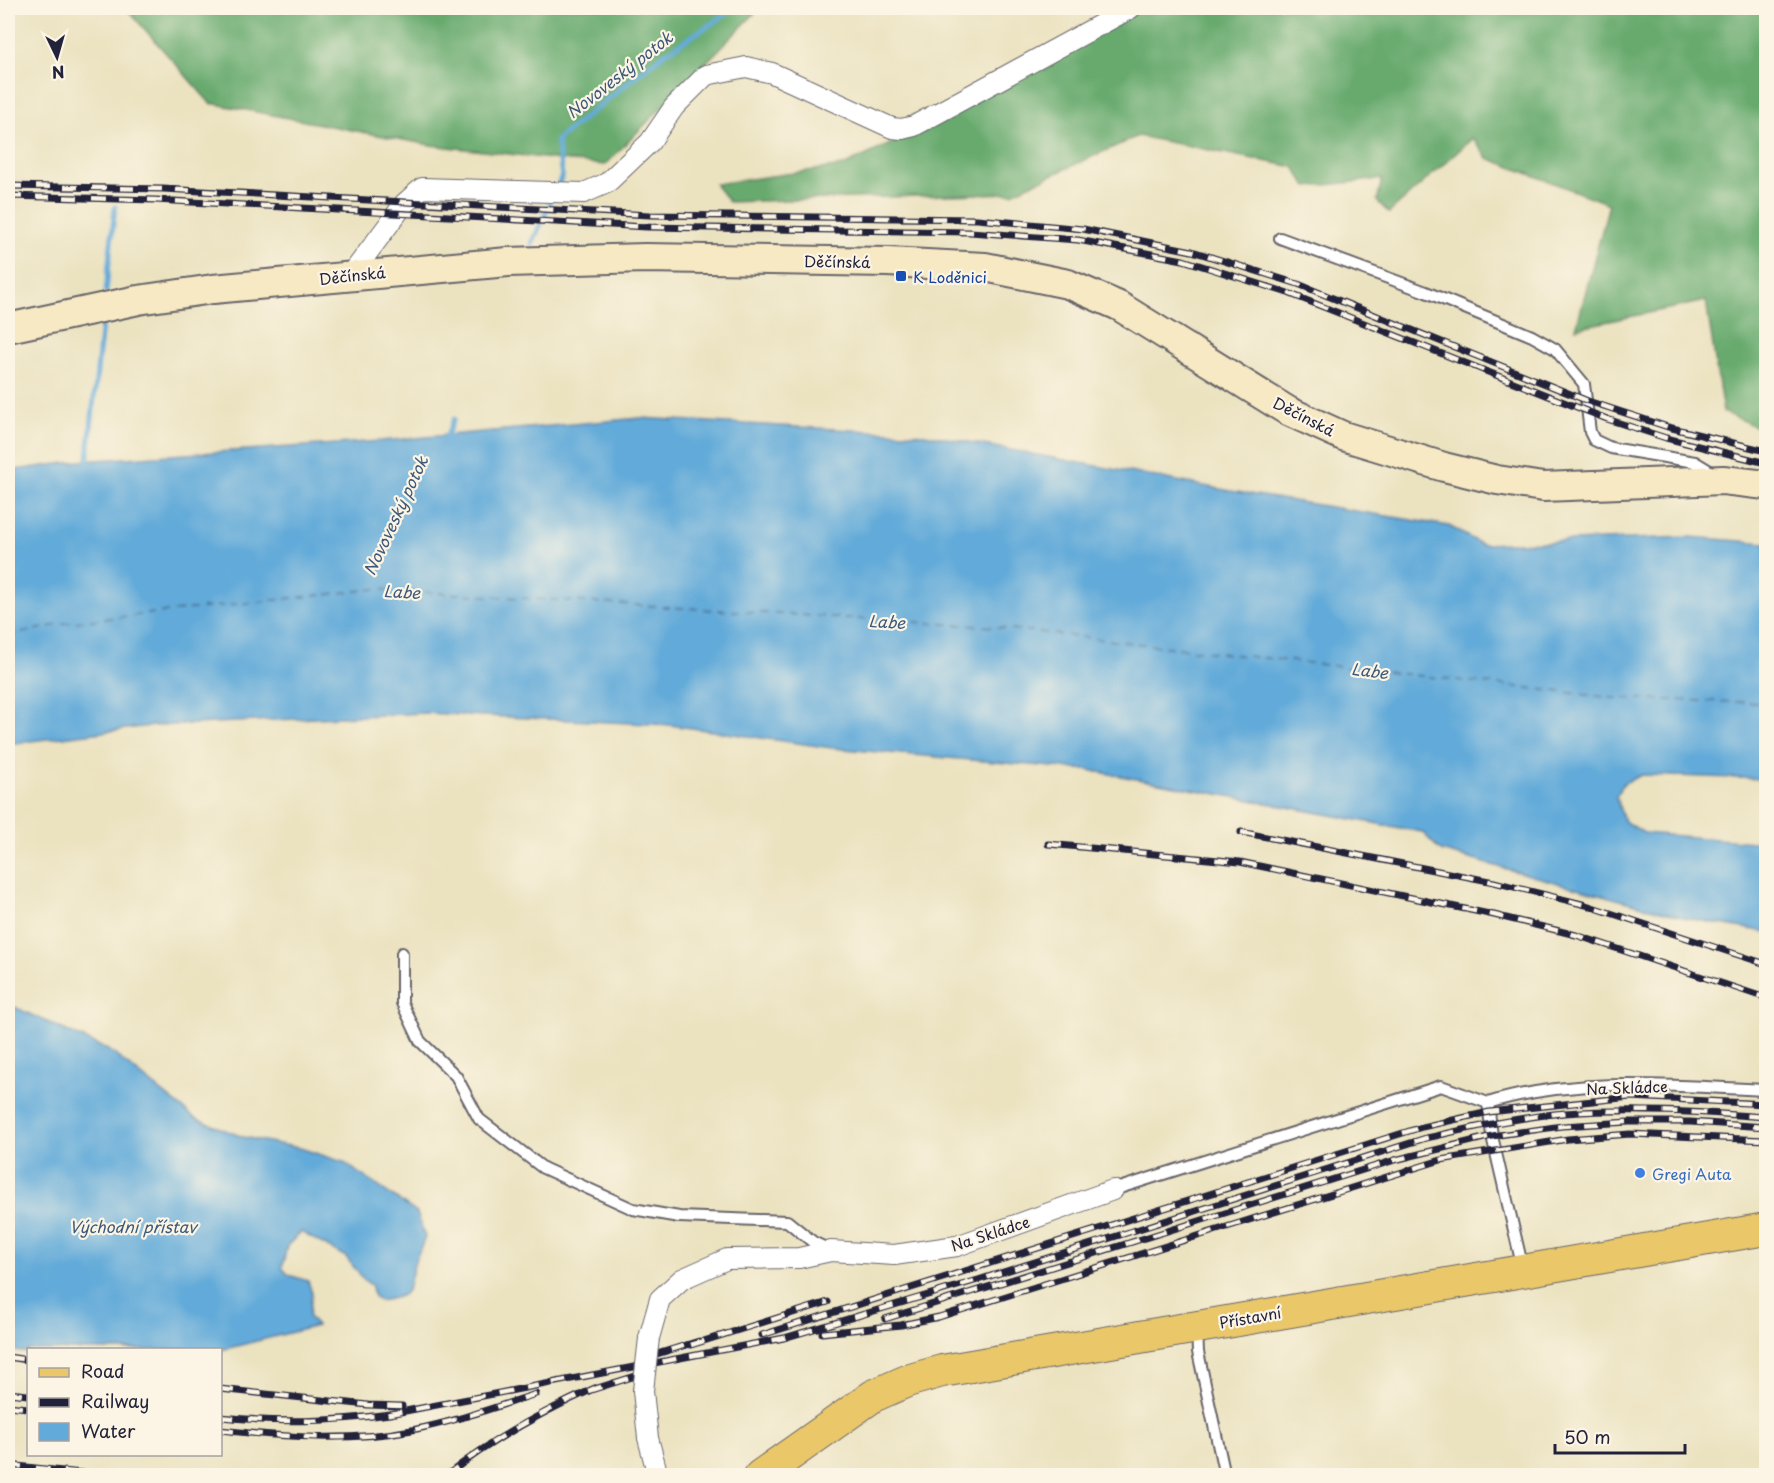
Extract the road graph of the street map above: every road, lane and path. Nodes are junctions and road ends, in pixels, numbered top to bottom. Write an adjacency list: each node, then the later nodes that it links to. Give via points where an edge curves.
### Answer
1 (1131, 8): 3 (street, via 902,129 892,128 772,73 746,67 706,75 674,107 650,142 607,183 584,193 422,188 404,204)
2 (1280, 238): 5 (lane, via 1426,292 1556,349 1584,384 1594,440 1611,448 1695,462)
3 (351, 275): 4 (main road, Děčínská, via 138,300); 5 (main road, Děčínská, via 508,262 645,258 985,267 1041,277 1090,293 1119,306 1288,411 1343,436 1444,467 1543,487)
4 (8, 328)
5 (1723, 480): 6 (main road, Děčínská)
6 (1767, 485)
7 (402, 953): 12 (lane, via 402,1003 420,1041 456,1076 479,1119 543,1168 633,1209 679,1217 787,1221)
8 (1767, 1090): 9 (lane, Na Skládce, via 1596,1087 1523,1092)
9 (1488, 1103): 10 (lane, Na Skládce, via 1441,1086); 13 (lane)
10 (1113, 1190): 12 (street, Na Skládce, via 957,1246 894,1254)
11 (1767, 1229): 13 (main road, Přístavní)
12 (831, 1251): 15 (street, Na Skládce, bridge, via 799,1258 727,1259 682,1279 660,1299 649,1338 642,1391)
13 (1523, 1269): 14 (main road, Přístavní)
14 (1196, 1326): 16 (main road, Přístavní, via 979,1362 907,1381 873,1396); 17 (lane)
15 (658, 1476)
16 (760, 1476)
17 (1224, 1476)

